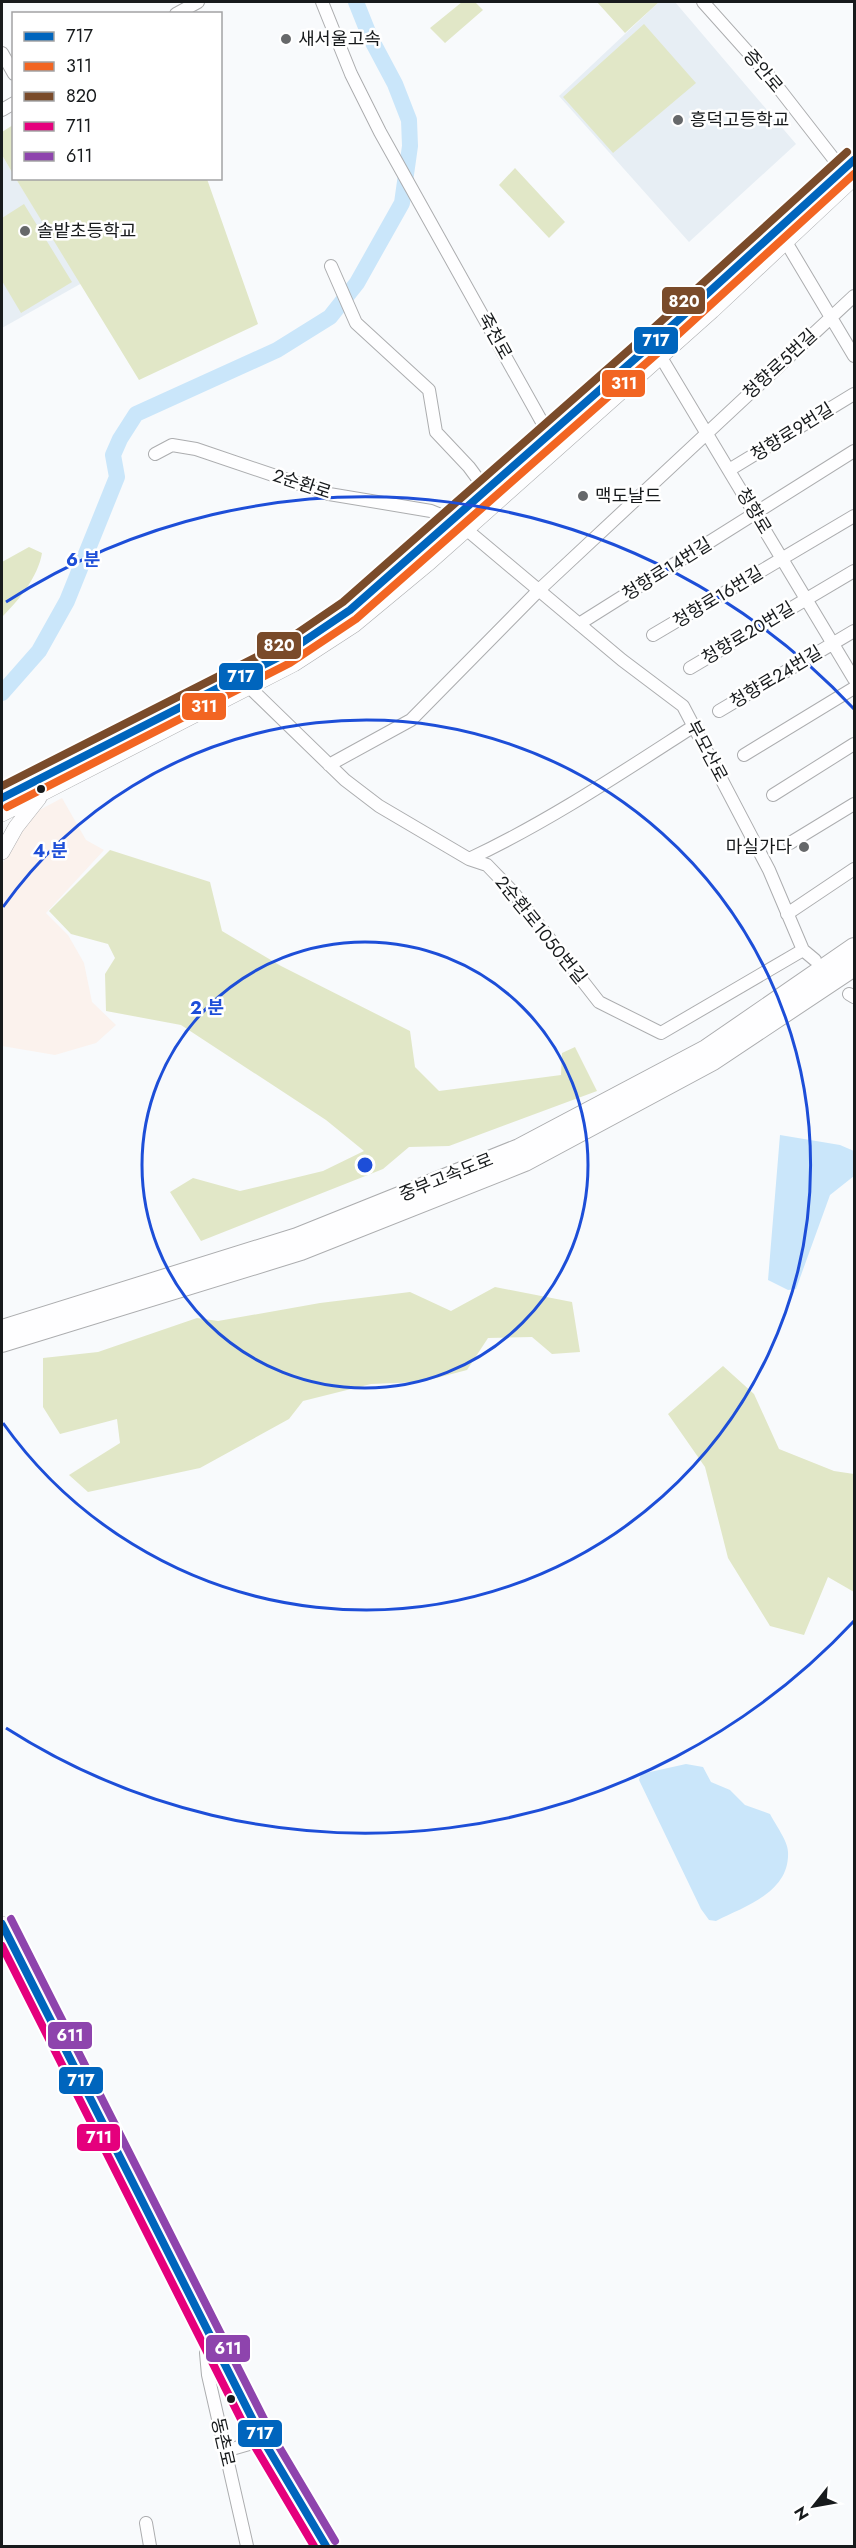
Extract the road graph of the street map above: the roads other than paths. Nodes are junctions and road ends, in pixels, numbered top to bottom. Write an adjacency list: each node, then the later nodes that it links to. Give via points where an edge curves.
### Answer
1 (198, 2): 4 (street)
2 (321, 2): 17 (street, 죽천로, via 380,132)
3 (703, 2): 7 (street, 증안로)
4 (180, 12)
5 (2, 53): 6 (street)
6 (12, 70)
7 (852, 175): 8 (main road); 12 (main road)
8 (786, 242): 11 (street); 13 (main road)
9 (331, 266): 22 (street, via 356,323 429,390 436,432)
10 (855, 296): 11 (street, 청향로5번길)
11 (831, 317): 14 (street); 16 (street, 청향로5번길)
12 (653, 342): 13 (street, 청향로); 17 (main road)
13 (661, 356): 16 (street, 청향로); 18 (main road)
14 (855, 356)
15 (855, 394): 21 (street, 청향로9번길)
16 (706, 432): 21 (street, 청향로); 29 (street, 청향로5번길)
17 (549, 435): 18 (street, 죽천로); 22 (main road)
18 (557, 449): 26 (main road)
19 (855, 451): 23 (street, 청향로14번길)
20 (155, 454): 25 (street, 2순환로, via 172,445 196,449 329,494 431,511)
21 (729, 470): 23 (street, 청향로)
22 (486, 490): 25 (main road)
23 (755, 513): 27 (street, 청향로); 31 (street, 청향로14번길)
24 (855, 516): 27 (street, 청향로16번길)
25 (453, 520): 37 (main road, via 350,610)
26 (467, 530): 29 (street, 부모산로); 37 (main road, via 354,625 294,664)
27 (782, 559): 30 (street, 청향로); 33 (street, 청향로16번길)
28 (855, 571): 30 (street, 청향로20번길)
29 (540, 589): 31 (street, 부모산로); 43 (street, via 411,720)
30 (807, 599): 34 (street, 청향로); 35 (street, 청향로20번길)
31 (579, 624): 40 (street, 부모산로, via 684,706)
32 (855, 631): 34 (street, 청향로24번길)
33 (653, 635)
34 (833, 643): 36 (street, 청향로); 39 (street, 청향로24번길)
35 (690, 668)
36 (855, 679)
37 (244, 682): 43 (street, 2순환로1050번길); 44 (main road); 46 (main road)
38 (855, 688): 42 (street)
39 (719, 711)
40 (693, 726): 53 (street, via 602,785); 55 (street, 부모산로, via 769,870)
41 (855, 744): 47 (street)
42 (744, 754)
43 (329, 765): 53 (street, 2순환로1050번길, via 378,806)
44 (51, 773): 45 (main road); 48 (main road)
45 (2, 786)
46 (43, 793): 50 (main road); 52 (main road)
47 (772, 795)
48 (2, 798)
49 (855, 804): 51 (street)
50 (2, 814)
51 (790, 843)
52 (2, 852)
53 (469, 859): 57 (street, 2순환로1050번길, via 487,865 513,892 599,1002 661,1033)
54 (855, 869): 55 (street)
55 (787, 914): 57 (street, 부모산로)
56 (855, 947): 60 (highway, 중부고속도로, via 706,1049 519,1148 297,1237)
57 (802, 950): 58 (street, 부모산로)
58 (814, 960)
59 (855, 967): 61 (highway, 중부고속도로, via 713,1060 525,1162 301,1251)
60 (2, 1329)
61 (2, 1343)
62 (2, 1924): 63 (main road)
63 (212, 2338): 64 (main road); 65 (street, 동촌로, via 206,2359)
64 (263, 2440): 65 (street); 69 (main road)
65 (225, 2451): 68 (street, 동촌로)
66 (146, 2523): 67 (street)
67 (150, 2547)
68 (247, 2547)
69 (326, 2547)

